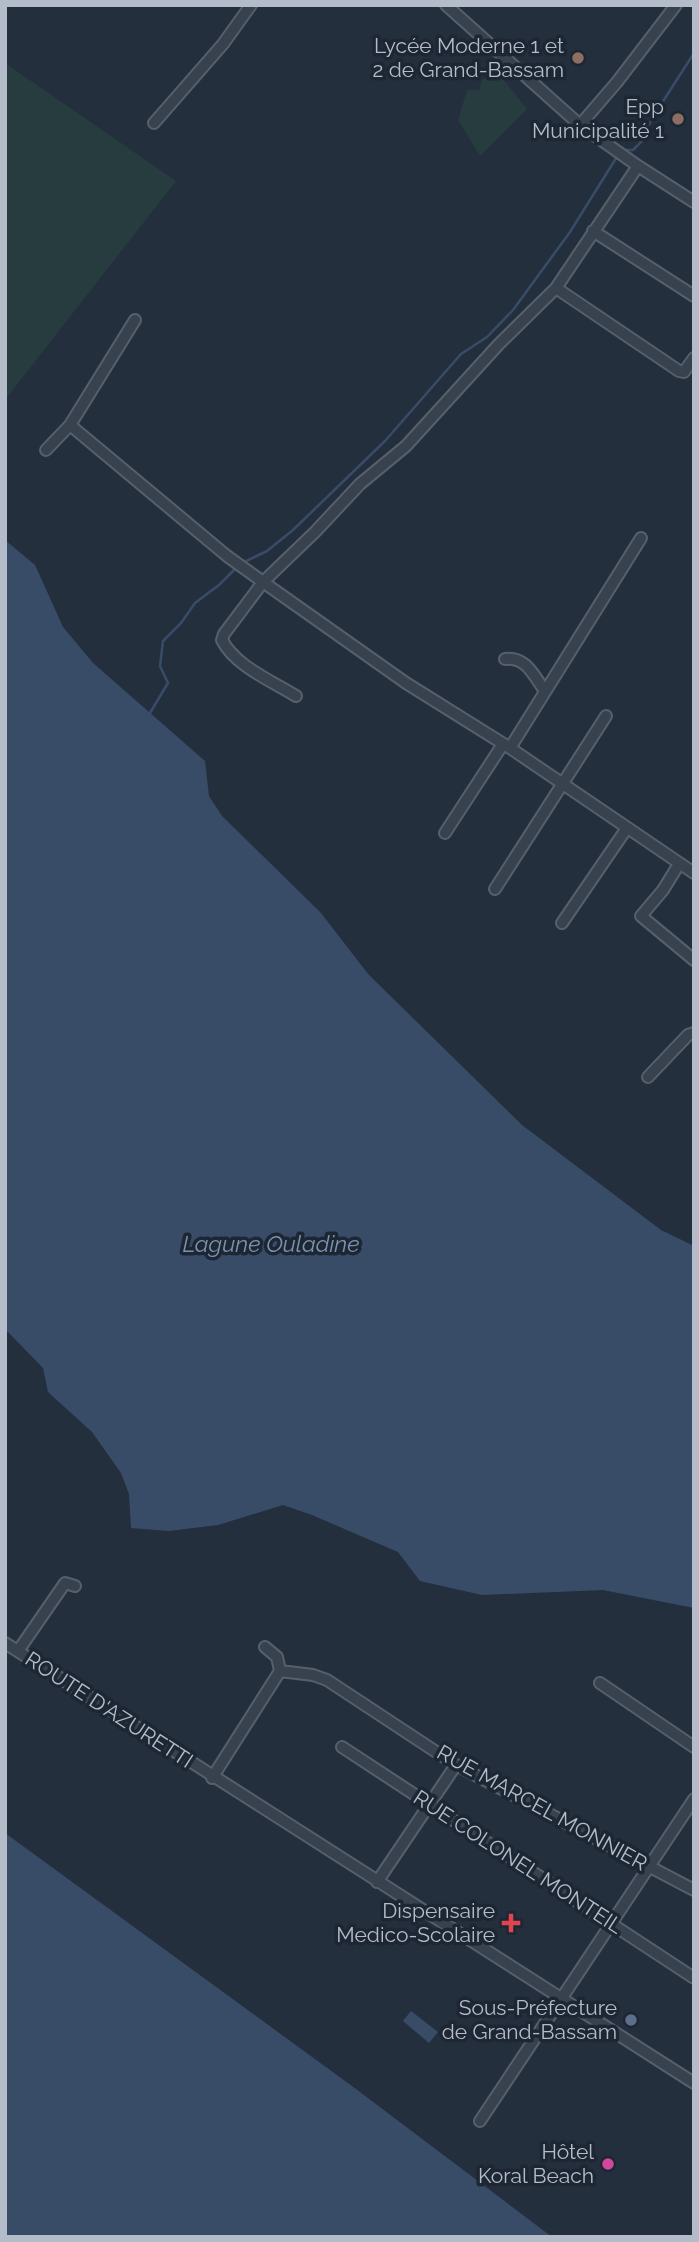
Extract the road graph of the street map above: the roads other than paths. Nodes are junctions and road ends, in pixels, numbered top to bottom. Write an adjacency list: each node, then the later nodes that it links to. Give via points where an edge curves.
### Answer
1 (251, 5): 4 (street)
2 (446, 5): 5 (street)
3 (676, 5): 5 (street)
4 (154, 123)
5 (580, 125): 6 (street)
6 (638, 166): 7 (street); 8 (street)
7 (694, 202)
8 (593, 231): 9 (street); 10 (street)
9 (556, 288): 12 (street, via 680,371); 16 (street, via 416,436 360,484)
10 (694, 296)
11 (135, 320): 13 (street)
12 (694, 358)
13 (70, 425): 14 (street); 16 (street)
14 (46, 450)
15 (640, 538): 18 (street)
16 (263, 582): 19 (street, via 222,640 242,662); 21 (street, via 406,683)
17 (505, 659): 18 (street, via 522,661)
18 (545, 691): 21 (street)
19 (296, 696)
20 (606, 716): 22 (street)
21 (507, 746): 22 (street); 24 (street)
22 (563, 783): 23 (street); 27 (street)
23 (627, 828): 25 (street); 28 (street)
24 (445, 833)
25 (679, 864): 26 (street); 29 (street, via 641,916)
26 (694, 873)
27 (495, 890)
28 (562, 923)
29 (694, 960)
30 (694, 1033): 31 (street)
31 (648, 1077)
32 (75, 1586): 35 (street, via 65,1583)
33 (5, 1643): 35 (street, ROUTE D'AZURETTI)
34 (265, 1647): 36 (street, via 277,1657)
35 (18, 1651): 41 (street, ROUTE D'AZURETTI)
36 (280, 1671): 40 (street, RUE MARCEL MONNIER, via 327,1679); 41 (street)
37 (600, 1683): 38 (street)
38 (694, 1746)
39 (342, 1747): 43 (street, RUE COLONEL MONTEIL)
40 (456, 1765): 43 (street); 44 (street, RUE MARCEL MONNIER)
41 (212, 1777): 45 (street, ROUTE D'AZURETTI)
42 (694, 1800): 44 (street)
43 (429, 1803): 45 (street); 47 (street, RUE COLONEL MONTEIL)
44 (648, 1866): 46 (street, RUE MARCEL MONNIER); 47 (street)
45 (377, 1882): 49 (street, ROUTE D'AZURETTI)
46 (694, 1891)
47 (611, 1924): 48 (street, RUE COLONEL MONTEIL); 49 (street)
48 (694, 1978)
49 (561, 2000): 50 (street, ROUTE D'AZURETTI); 51 (street)
50 (694, 2083)
51 (480, 2121)

